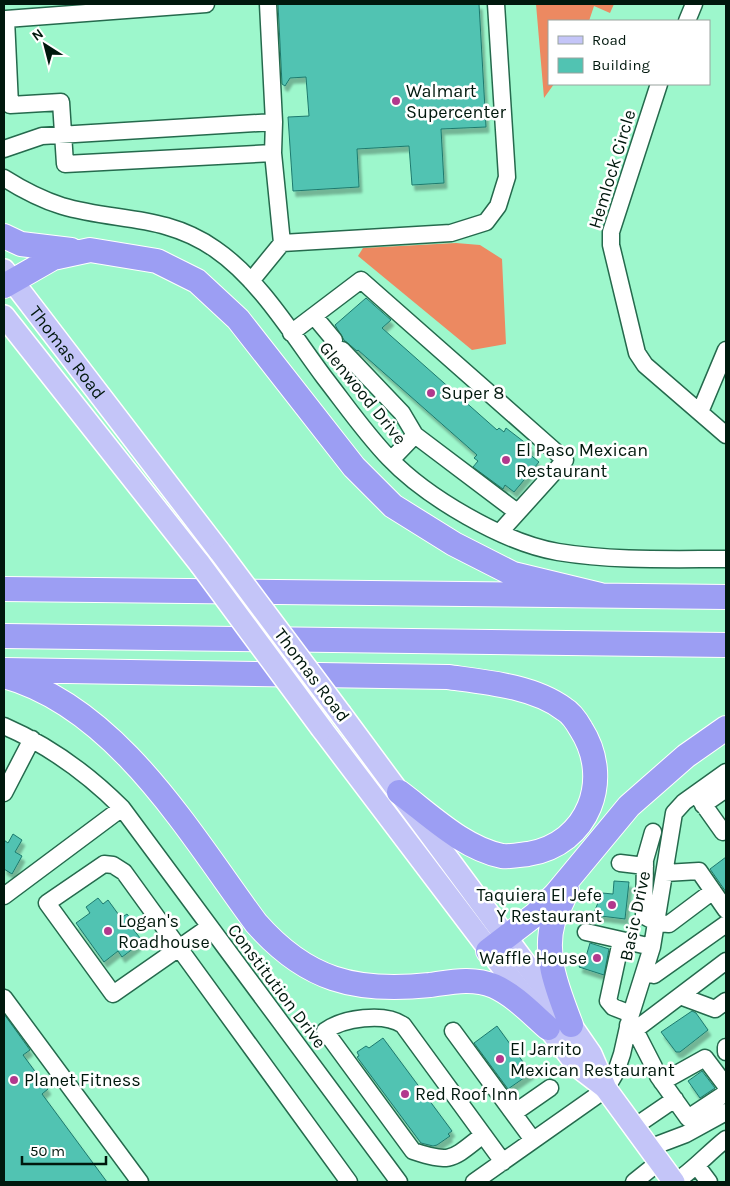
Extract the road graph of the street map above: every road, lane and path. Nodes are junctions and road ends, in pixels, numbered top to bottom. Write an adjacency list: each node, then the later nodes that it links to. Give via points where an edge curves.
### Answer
1 (206, 4): 5 (street)
2 (268, 4): 8 (street)
3 (496, 4): 14 (street, via 508,177 498,206 486,222 451,233)
4 (694, 4): 6 (street)
5 (5, 19): 9 (street, via 10,105 61,102)
6 (686, 20)
7 (659, 85): 22 (street, Hemlock Circle, via 611,232 611,245 637,353 645,364)
8 (274, 122): 9 (street); 11 (street)
9 (63, 134): 10 (street, via 42,136); 11 (street, via 65,164)
10 (4, 149)
11 (273, 153): 14 (street)
12 (4, 178): 17 (street, Glenwood Drive, via 29,195 64,206 156,222 187,234 214,248)
13 (4, 236): 15 (highway, via 21,244 51,249)
14 (282, 243): 17 (street)
15 (90, 250): 16 (highway, via 53,258); 30 (highway, via 157,261 197,281 238,319 354,467 394,506 454,544 512,574)
16 (6, 279): 41 (main road, Thomas Road, bridge, via 220,552)
17 (251, 281): 20 (street, Glenwood Drive)
18 (4, 316): 62 (main road, Thomas Road, bridge, via 200,564)
19 (314, 316): 20 (street); 23 (street, via 402,413); 26 (street, via 361,280 565,460)
20 (291, 333): 25 (street, Glenwood Drive)
21 (726, 350): 22 (street)
22 (700, 412): 24 (street, Hemlock Circle)
23 (415, 435): 25 (street); 26 (street)
24 (726, 435)
25 (391, 460): 27 (street, Glenwood Drive, via 429,492)
26 (518, 512): 27 (street)
27 (500, 532): 28 (street, Glenwood Drive, via 555,551 604,558)
28 (726, 559)
29 (4, 589): 30 (highway)
30 (600, 596): 31 (highway)
31 (726, 597)
32 (4, 636): 33 (highway)
33 (726, 645)
34 (4, 670): 41 (highway, via 448,677 488,682 520,689 564,709 590,743 594,756 596,778 588,810 576,829 560,843 541,852 502,856 480,848 459,837)
35 (4, 676): 69 (highway, via 58,700 110,738 162,797 273,943 313,972 355,986 385,987 458,980 494,986)
36 (4, 726): 38 (street, Constitution Drive)
37 (726, 728): 49 (highway, via 686,756 629,806)
38 (32, 739): 42 (street); 44 (street, Constitution Drive, via 80,769)
39 (726, 772): 43 (street, Basic Drive)
40 (726, 788): 43 (street)
41 (400, 792): 58 (main road, Thomas Road)
42 (4, 793)
43 (700, 800): 45 (street, via 722,832); 50 (street, Basic Drive, via 674,813)
44 (122, 808): 52 (street); 56 (street, Constitution Drive)
45 (726, 829)
46 (653, 832): 48 (street)
47 (620, 863): 48 (street)
48 (645, 866): 54 (street, via 644,916)
49 (576, 870): 58 (highway, via 536,914); 69 (highway, via 552,923 550,950)
50 (665, 873): 51 (street, via 699,871); 54 (street, Basic Drive)
51 (713, 891): 53 (street); 54 (street, via 669,924)
52 (4, 896)
53 (726, 910)
54 (657, 923): 60 (street, Basic Drive)
55 (726, 924): 64 (street, via 654,975)
56 (208, 927): 61 (street); 90 (street, Constitution Drive)
57 (586, 932): 59 (street)
58 (507, 936): 62 (highway); 69 (main road, Thomas Road)
59 (621, 942): 60 (street); 68 (street, via 608,1001)
60 (652, 947): 64 (street, Basic Drive)
61 (179, 948): 61 (street, via 113,994 47,903 104,864 113,865 124,872); 89 (street)
62 (488, 951): 69 (main road, Thomas Road)
63 (726, 960): 65 (street)
64 (644, 973): 68 (street, Basic Drive)
65 (680, 996): 67 (street, via 715,1009); 68 (street)
66 (4, 998): 88 (street)
67 (726, 1001)
68 (631, 1023): 73 (street); 76 (street, Basic Drive, via 616,1072)
69 (559, 1026): 76 (main road, Thomas Road, via 592,1054)
70 (454, 1031): 80 (street)
71 (726, 1047): 72 (street)
72 (726, 1052)
73 (658, 1075): 74 (street, via 705,1058); 78 (street)
74 (726, 1086)
75 (550, 1088): 80 (street)
76 (606, 1089): 81 (main road, Thomas Road); 84 (street)
77 (726, 1093): 78 (street, via 688,1118)
78 (675, 1100): 81 (street)
79 (726, 1112): 85 (street)
80 (514, 1113): 84 (street)
81 (634, 1127): 85 (main road, Thomas Road)
82 (483, 1135): 82 (street, via 403,1025 395,1019 385,1017 337,1023 325,1031 413,1152 447,1160); 86 (street)
83 (726, 1139): 87 (street)
84 (533, 1140): 86 (street)
85 (654, 1155): 92 (street); 93 (main road, Thomas Road)
86 (503, 1162): 91 (street)
87 (697, 1166): 93 (street); 94 (street)
88 (140, 1182)
89 (349, 1182)
90 (399, 1182)
91 (474, 1182)
92 (634, 1182)
93 (674, 1182)
94 (709, 1182)

